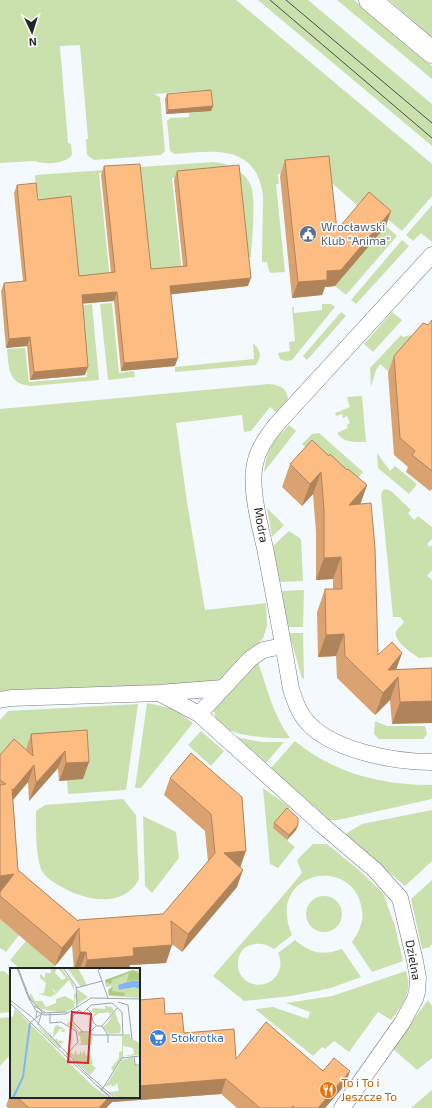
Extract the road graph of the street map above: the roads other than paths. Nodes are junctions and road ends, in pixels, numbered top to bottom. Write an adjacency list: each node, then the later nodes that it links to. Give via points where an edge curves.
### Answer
1 (370, 0): 2 (street)
2 (432, 52)
3 (432, 255): 4 (street, Modra, via 276,425 264,440 257,456 254,489)
4 (283, 646): 5 (street, via 263,650 250,659); 9 (street, Modra, via 291,689 298,708 308,724 325,736 352,748 387,759)
5 (223, 688): 6 (street); 8 (street)
6 (158, 693): 7 (street); 8 (street, Dzielna)
7 (0, 700)
8 (199, 714): 10 (street, Dzielna, via 375,870 400,898 415,961 417,992 402,1022)
9 (432, 762)
10 (342, 1108)

